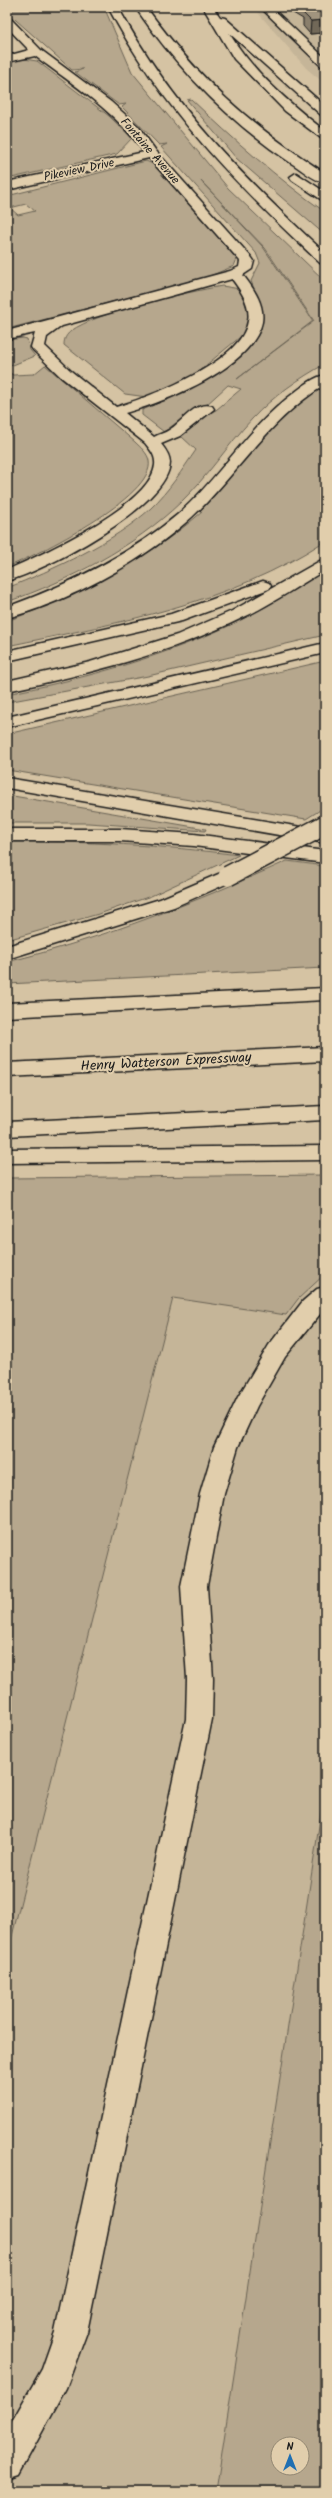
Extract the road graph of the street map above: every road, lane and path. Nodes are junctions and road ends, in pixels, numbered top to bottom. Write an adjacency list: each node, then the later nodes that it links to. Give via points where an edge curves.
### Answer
1 (112, 7): 16 (main road, via 126,35 177,109 219,158)
2 (140, 7): 11 (main road, via 192,70 226,105)
3 (265, 7): 8 (main road)
4 (210, 10): 9 (main road); 10 (main road, via 238,57 289,108)
5 (7, 21): 6 (main road, Fontaine Avenue)
6 (37, 52): 7 (main road); 12 (main road, Fontaine Avenue, via 107,104 134,129)
7 (7, 59)
8 (325, 64)
9 (325, 112)
10 (325, 137)
11 (269, 142): 13 (main road); 15 (main road, via 270,157)
12 (152, 154): 14 (main road, Pikeview Drive); 19 (main road, Fontaine Avenue, via 247,261 244,268)
13 (325, 179)
14 (7, 186)
15 (325, 198)
16 (285, 224): 17 (main road, via 314,233); 18 (main road)
17 (325, 242)
18 (325, 260)
19 (235, 274): 20 (main road); 24 (main road, via 248,290 255,311 255,322 248,338 189,384 172,393)
20 (57, 323): 21 (main road); 24 (main road, via 40,335 38,347 66,374)
21 (7, 335)
22 (325, 379): 29 (main road, via 296,397 267,421 202,500 158,536 89,579 49,598)
23 (207, 409): 25 (main road, via 195,415 176,433)
24 (114, 412): 25 (main road)
25 (152, 443): 28 (main road, via 162,454 162,469 152,487 130,509 86,538)
26 (325, 552): 31 (main road, via 294,571 246,594 183,616)
27 (325, 563): 32 (main road, via 240,613 165,645 68,674)
28 (7, 576)
29 (7, 613)
30 (325, 648): 33 (main road)
31 (7, 656)
32 (7, 686)
33 (7, 722)
34 (7, 783): 37 (main road)
35 (325, 825): 39 (main road, bridge, via 228,876 167,903)
36 (7, 835): 38 (main road, via 120,835 194,840)
37 (325, 837)
38 (325, 857)
39 (7, 953)
40 (325, 994): 41 (main road)
41 (7, 1010)
42 (325, 1054): 43 (main road, Henry Watterson Expressway)
43 (7, 1070)
44 (325, 1112): 45 (main road)
45 (7, 1129)
46 (325, 1153): 47 (main road)
47 (7, 1156)
48 (325, 1295): 49 (main road, via 311,1307 277,1351 246,1403 226,1447 212,1494 194,1586 200,1679 199,1719 91,2242 71,2332 55,2378)
49 (7, 2462)

